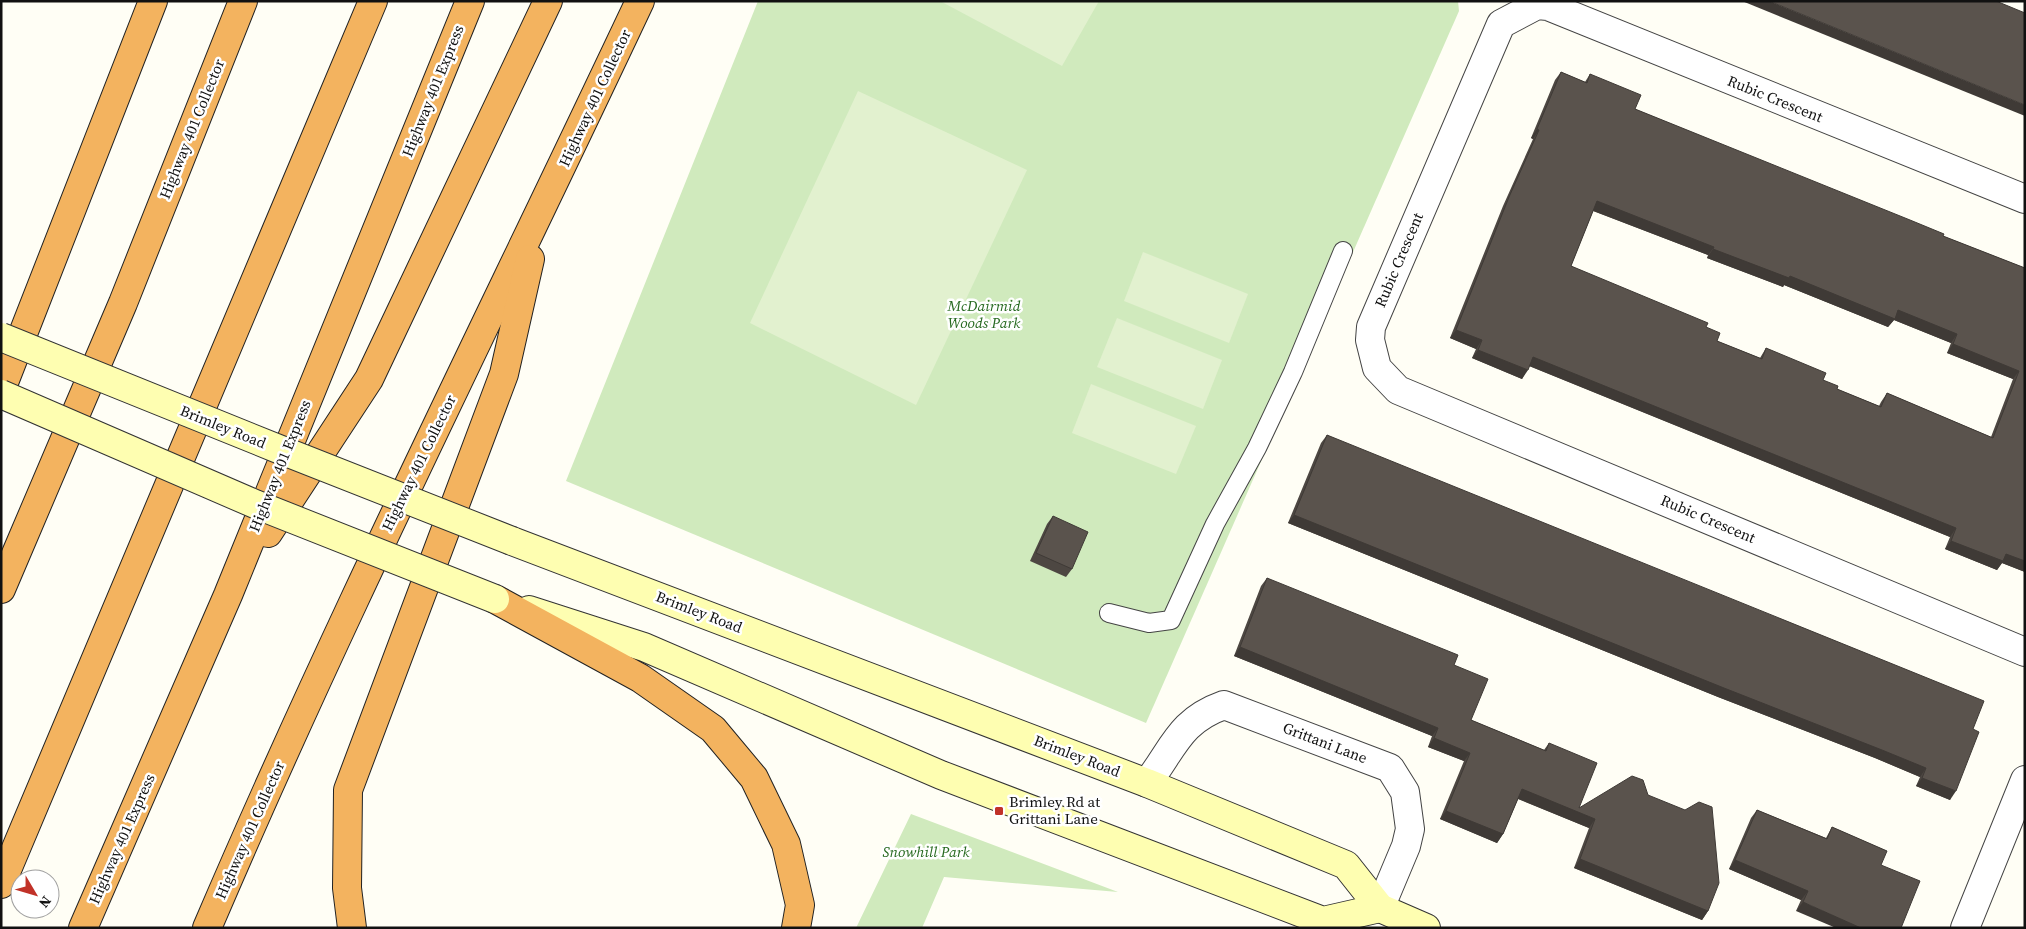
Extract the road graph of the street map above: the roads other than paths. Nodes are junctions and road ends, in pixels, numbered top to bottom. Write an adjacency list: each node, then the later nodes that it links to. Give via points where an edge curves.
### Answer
1 (153, 1): 11 (highway)
2 (243, 1): 13 (highway, Highway 401 Collector, via 123,303)
3 (373, 1): 20 (highway)
4 (470, 1): 14 (highway, Highway 401 Express)
5 (548, 1): 14 (highway, via 369,379)
6 (640, 1): 8 (highway, Highway 401 Collector)
7 (2025, 199): 17 (street, Rubic Crescent, via 1548,6 1537,5 1500,24 1393,272 1371,327 1370,340 1377,368 1398,390)
8 (540, 214): 23 (highway, Highway 401 Collector, via 384,536); 24 (highway, via 504,374 348,790 347,888)
9 (1343, 251): 16 (lane, via 1293,372 1257,448 1215,524 1171,620 1148,623)
10 (1, 337): 19 (main road, Brimley Road, bridge, via 512,541)
11 (1, 390)
12 (1, 394): 15 (main road, bridge, via 255,504)
13 (1, 589)
14 (228, 595): 22 (highway, Highway 401 Express)
15 (495, 599): 21 (main road, via 644,647 941,775 1323,921); 25 (highway, via 640,678 713,729 754,778 786,844 800,905)
16 (1109, 613)
17 (2025, 652)
18 (2025, 780): 27 (street)
19 (1147, 783): 21 (main road, Brimley Road, via 1346,865); 21 (street, Grittani Lane, via 1186,726 1207,711 1224,705 1390,768 1406,792 1410,829)
20 (1, 884)
21 (1380, 908): 26 (main road, Brimley Road)
22 (83, 928)
23 (207, 928)
24 (352, 928)
25 (796, 928)
26 (1426, 928)
27 (1965, 928)

